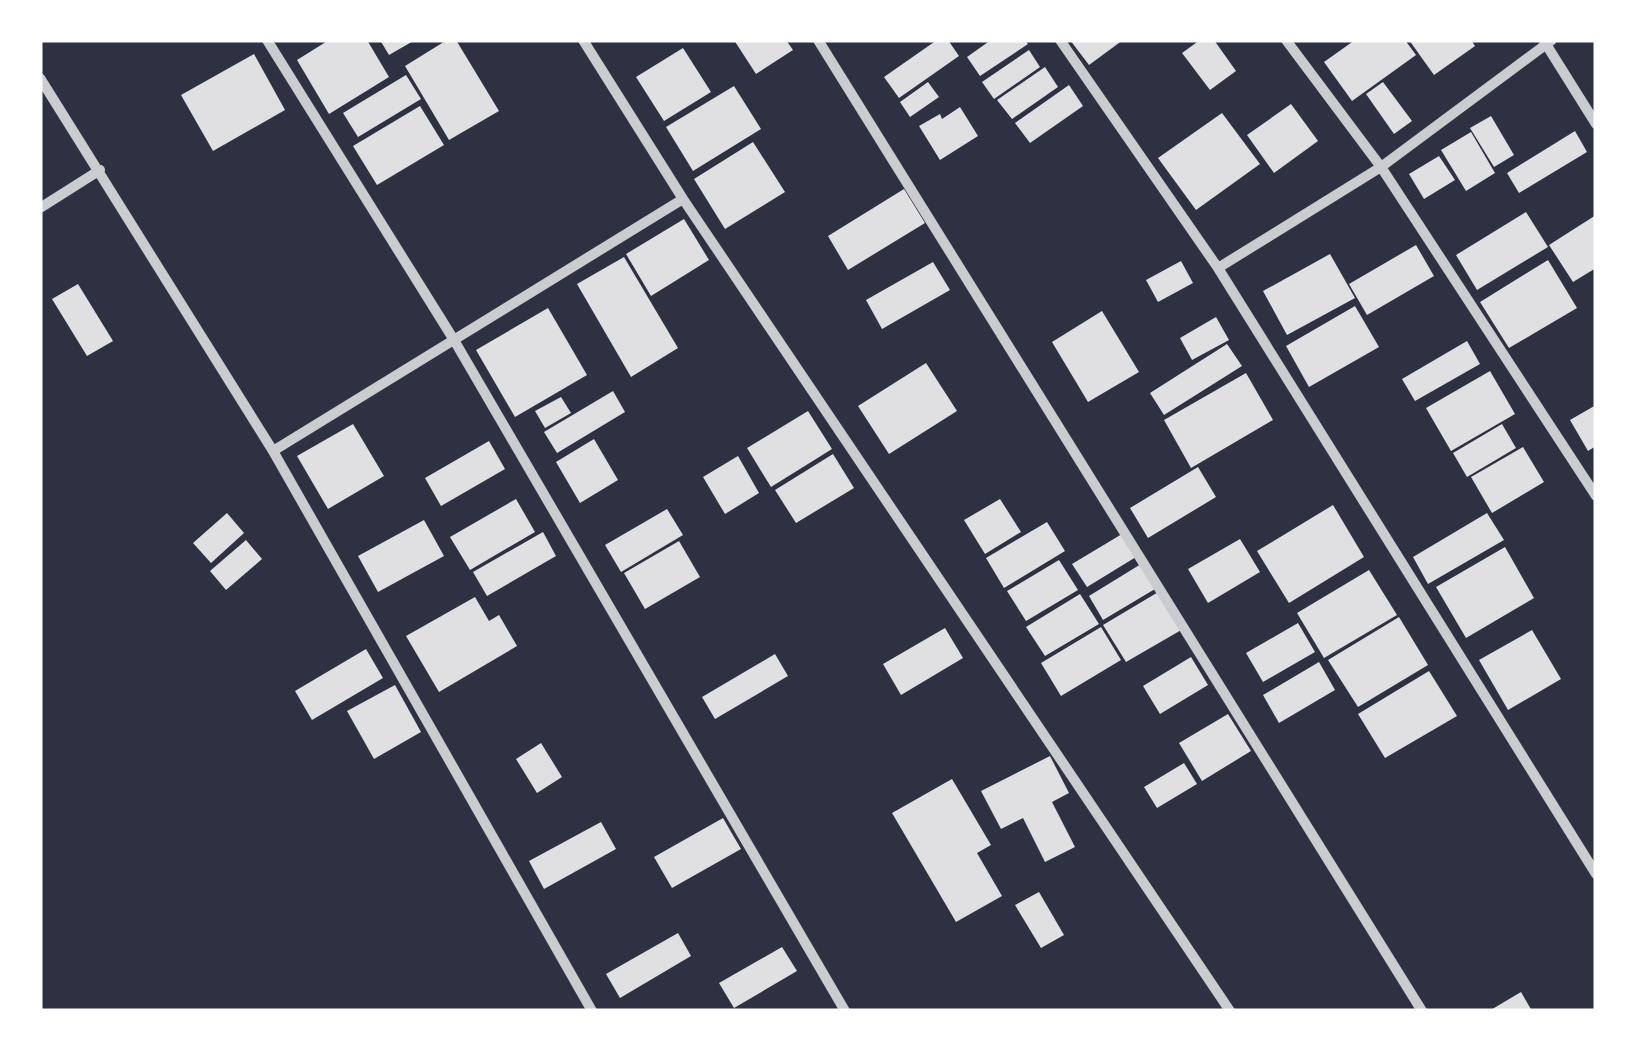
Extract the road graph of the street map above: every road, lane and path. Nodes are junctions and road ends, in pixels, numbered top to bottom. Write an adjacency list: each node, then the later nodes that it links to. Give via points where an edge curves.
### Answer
1 (267, 40): 14 (street)
2 (582, 40): 11 (street)
3 (818, 40): 21 (street)
4 (1060, 40): 13 (street)
5 (1286, 40): 9 (street)
6 (1547, 41): 8 (street); 9 (street)
7 (40, 78): 10 (street)
8 (1596, 124)
9 (1382, 168): 13 (street); 16 (street)
10 (100, 170): 12 (street); 15 (street)
11 (683, 199): 14 (street); 20 (street)
12 (40, 208)
13 (1218, 268): 17 (street)
14 (454, 340): 15 (street); 19 (street)
15 (273, 451): 18 (street)
16 (1596, 496)
17 (1596, 874)
18 (592, 1011)
19 (845, 1011)
20 (1230, 1011)
21 (1422, 1011)

